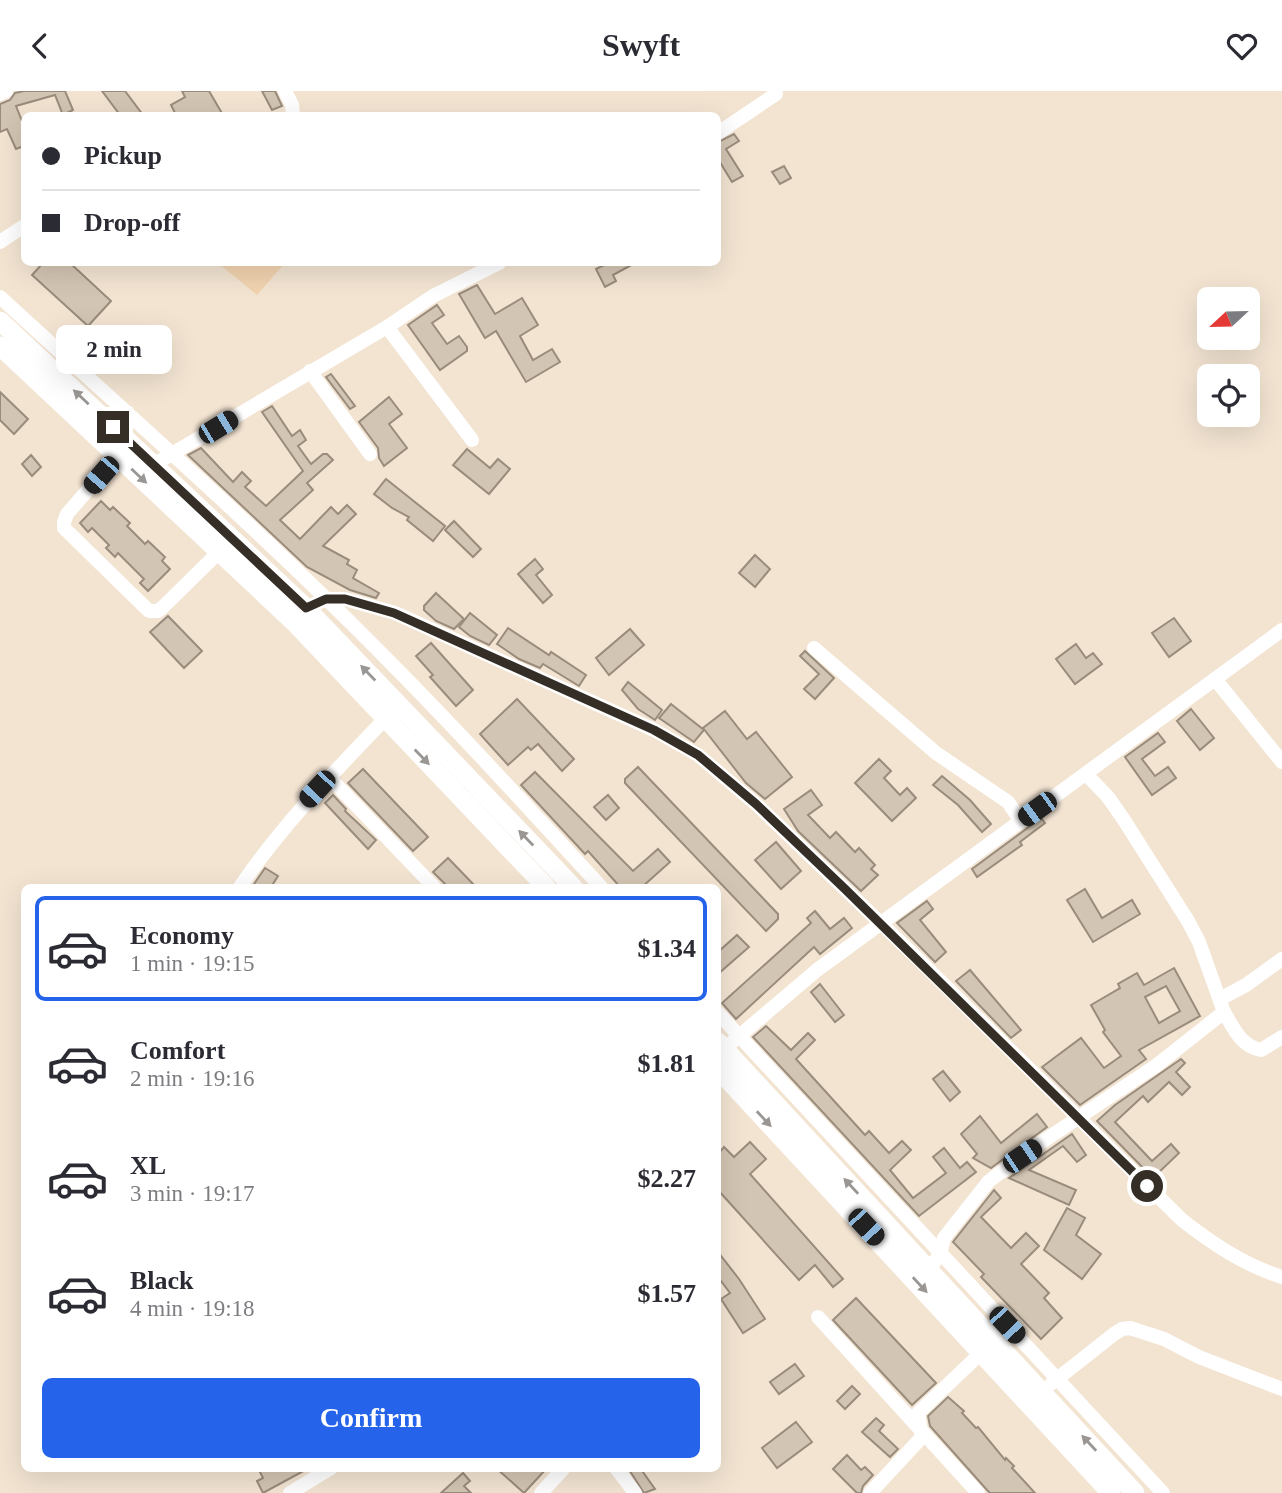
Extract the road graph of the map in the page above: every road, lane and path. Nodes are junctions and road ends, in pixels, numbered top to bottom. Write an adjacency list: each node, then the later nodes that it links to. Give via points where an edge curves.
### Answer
1 (6, 91): 3 (street)
2 (285, 91): 5 (street)
3 (0, 93)
4 (776, 94): 6 (street)
5 (293, 112)
6 (721, 131)
7 (21, 228): 8 (street)
8 (0, 242)
9 (493, 266): 12 (street, via 433,296)
10 (0, 297): 18 (street)
11 (0, 321): 19 (main road, one-way to 11)
12 (387, 327): 14 (street); 15 (street)
13 (0, 346): 17 (main road)
14 (310, 371): 16 (street); 18 (street)
15 (472, 440)
16 (370, 454)
17 (118, 455): 20 (main road, one-way to 20); 20 (street, via 67,514 64,528 149,611 163,607)
18 (172, 455): 19 (street); 21 (street)
19 (153, 465): 22 (main road)
20 (220, 551): 22 (main road)
21 (326, 599): 22 (street); 31 (street); 38 (street, via 345,599 394,613 654,730 698,755)
22 (300, 615): 26 (main road); 35 (main road, one-way to 22)
23 (1282, 630): 25 (street)
24 (814, 648): 30 (street, via 936,753 1008,803)
25 (1215, 679): 27 (street); 28 (street)
26 (386, 718): 29 (street); 34 (main road, one-way to 34)
27 (1282, 762)
28 (1086, 774): 30 (street); 40 (street, via 1125,820 1188,921)
29 (329, 777): 32 (street); 33 (street)
30 (1021, 821): 38 (street)
31 (587, 871): 36 (street); 37 (street)
32 (242, 884)
33 (431, 884)
34 (543, 884)
35 (569, 884)
36 (575, 884)
37 (598, 884)
38 (880, 923): 43 (street); 45 (street)
39 (1282, 959): 40 (street)
40 (1222, 1006): 42 (street, via 1239,1037 1251,1048 1261,1050); 45 (street, via 1157,1065)
41 (721, 1023): 43 (street)
42 (1282, 1037)
43 (727, 1043): 46 (main road)
44 (721, 1072): 49 (main road, one-way to 49)
45 (1079, 1117): 46 (street, via 989,1181 944,1238); 47 (street, via 1211,1243)
46 (934, 1262): 49 (main road); 50 (street)
47 (1282, 1277)
48 (818, 1317): 52 (street)
49 (983, 1344): 50 (main road); 52 (street, via 918,1413); 61 (main road)
50 (1049, 1385): 51 (street, via 1114,1334 1130,1328); 62 (main road, one-way to 50); 63 (street)
51 (1282, 1389)
52 (922, 1431): 59 (street, via 922,1437); 60 (street)
53 (324, 1472): 56 (street)
54 (560, 1472): 57 (street)
55 (619, 1472): 58 (street)
56 (290, 1493)
57 (541, 1493)
58 (635, 1493)
59 (870, 1493)
60 (978, 1493)
61 (1111, 1493)
62 (1135, 1493)
63 (1163, 1493)

